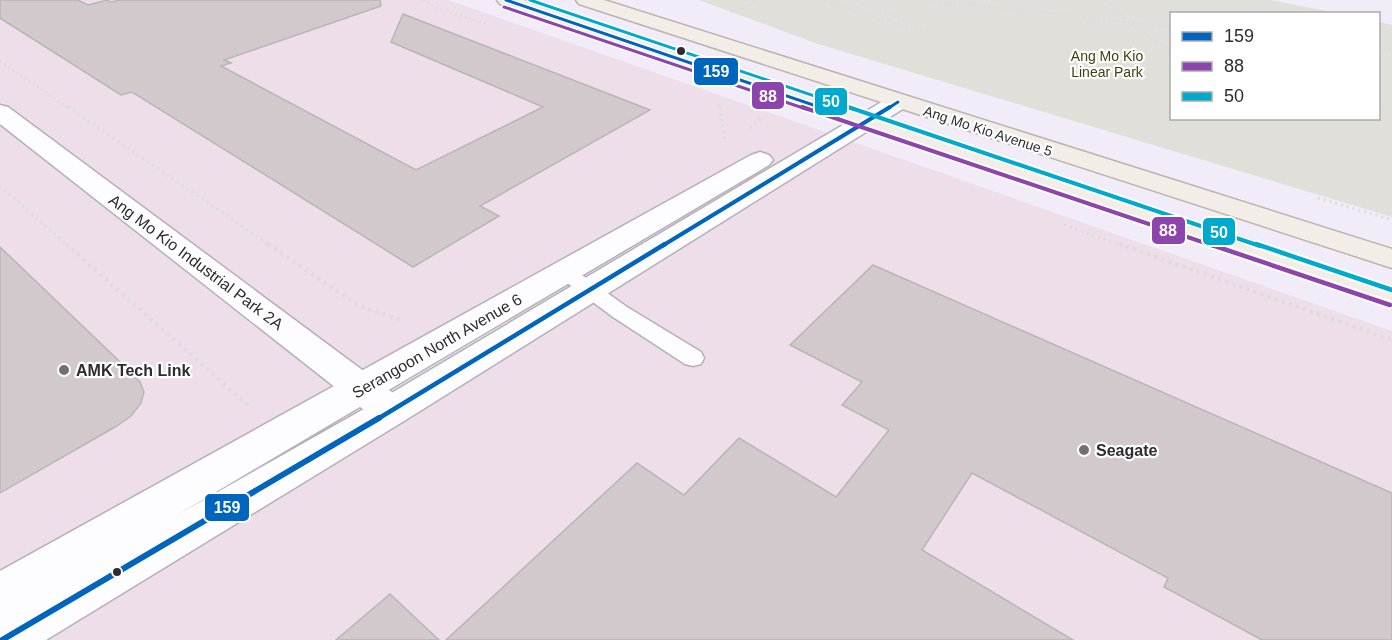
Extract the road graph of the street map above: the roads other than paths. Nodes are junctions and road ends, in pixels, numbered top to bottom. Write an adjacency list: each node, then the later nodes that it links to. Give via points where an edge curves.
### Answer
1 (506, 0): 6 (main road, Ang Mo Kio Avenue 5)
2 (585, 0): 3 (main road, Ang Mo Kio Avenue 5)
3 (872, 94): 4 (main road, Ang Mo Kio Avenue 5); 6 (street, Serangoon North Avenue 6)
4 (898, 102): 6 (street, Serangoon North Avenue 6); 7 (main road, Ang Mo Kio Avenue 5)
5 (0, 112): 11 (street, Ang Mo Kio Industrial Park 2A)
6 (853, 118): 8 (street, Serangoon North Avenue 6); 9 (main road, Ang Mo Kio Avenue 5)
7 (1392, 259)
8 (577, 280): 10 (lane); 11 (street, Serangoon North Avenue 6)
9 (1392, 298)
10 (693, 358)
11 (377, 400): 12 (street, Serangoon North Avenue 6); 13 (street, Serangoon North Avenue 6)
12 (0, 596)
13 (2, 640)

